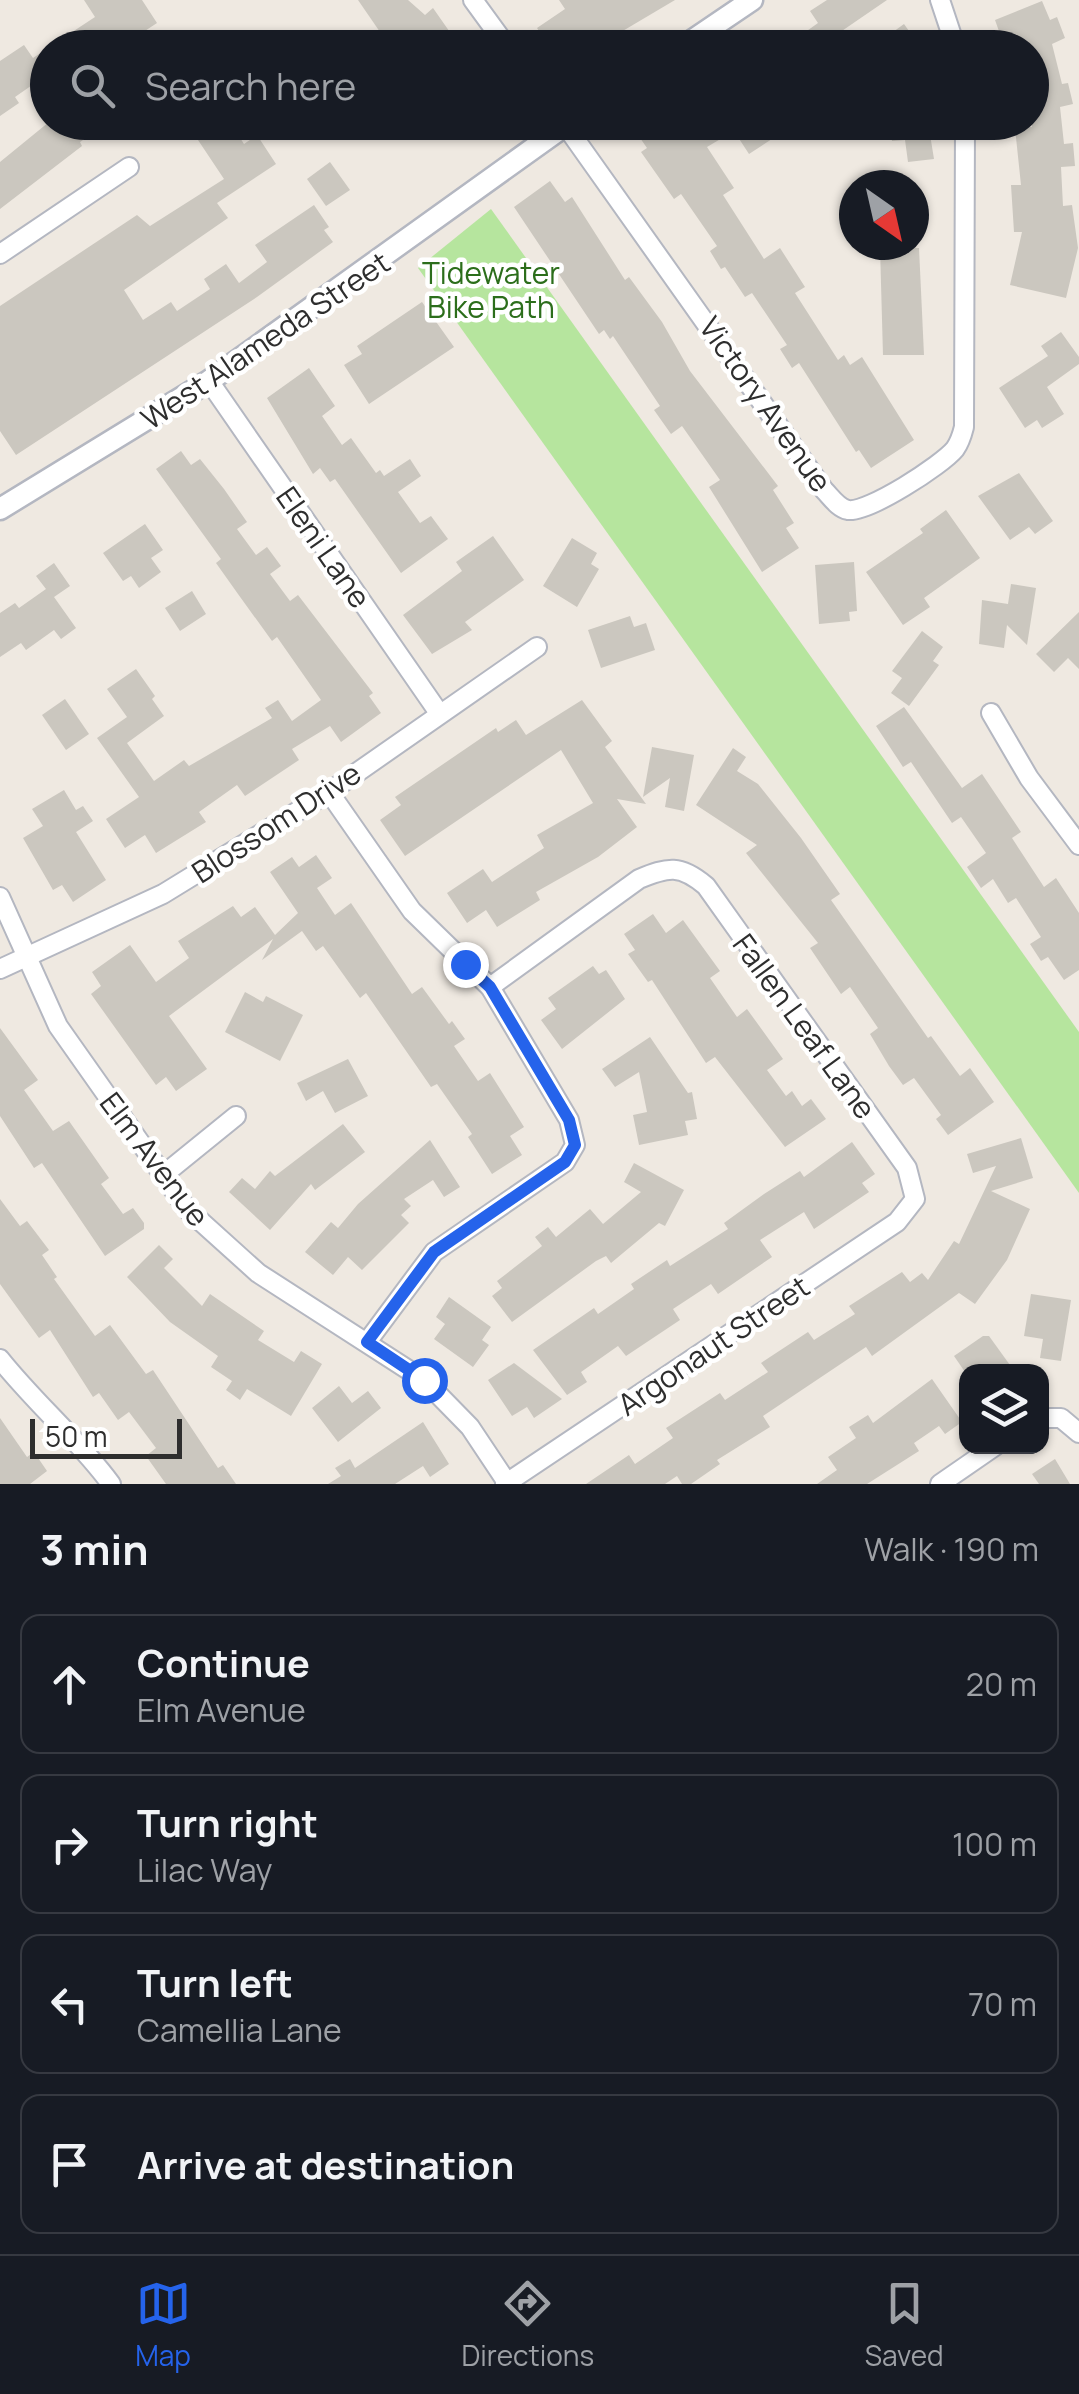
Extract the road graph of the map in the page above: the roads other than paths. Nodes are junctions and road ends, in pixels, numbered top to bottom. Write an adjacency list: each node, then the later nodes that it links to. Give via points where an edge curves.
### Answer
1 (473, 0): 4 (street)
2 (752, 0): 5 (street)
3 (940, 0): 6 (street)
4 (495, 30)
5 (708, 30)
6 (950, 30)
7 (544, 140): 12 (street, West Alameda Street)
8 (578, 140): 9 (street, Victory Avenue, via 842,508 870,506 958,445 964,427)
9 (965, 140)
10 (129, 167): 11 (street)
11 (0, 254)
12 (209, 381): 13 (street, West Alameda Street); 16 (street, Eleni Lane)
13 (4, 501)
14 (537, 647): 16 (street, Blossom Drive)
15 (991, 712): 18 (street, via 1028,778)
16 (439, 713): 17 (street, Blossom Drive)
17 (329, 792): 21 (street, Blossom Drive, via 164,894); 23 (street, via 412,911)
18 (1072, 821): 19 (street)
19 (1079, 845)
20 (0, 897): 21 (street, Elm Avenue)
21 (24, 956): 22 (street, Blossom Drive); 25 (street, Elm Avenue, via 58,1026)
22 (0, 969)
23 (490, 987): 26 (street, Fallen Leaf Lane, via 638,879 676,867 706,886 907,1168); 27 (street, via 575,1145 558,1168 434,1252)
24 (236, 1116): 25 (street)
25 (162, 1176): 27 (street, Elm Avenue, via 225,1248)
26 (915, 1199): 33 (street, Argonaut Street, via 897,1222)
27 (367, 1342): 33 (street, Elm Avenue, via 458,1412)
28 (0, 1359): 32 (street)
29 (1049, 1418): 30 (street)
30 (1079, 1433)
31 (983, 1454): 34 (street)
32 (111, 1484)
33 (507, 1484)
34 (940, 1484)

